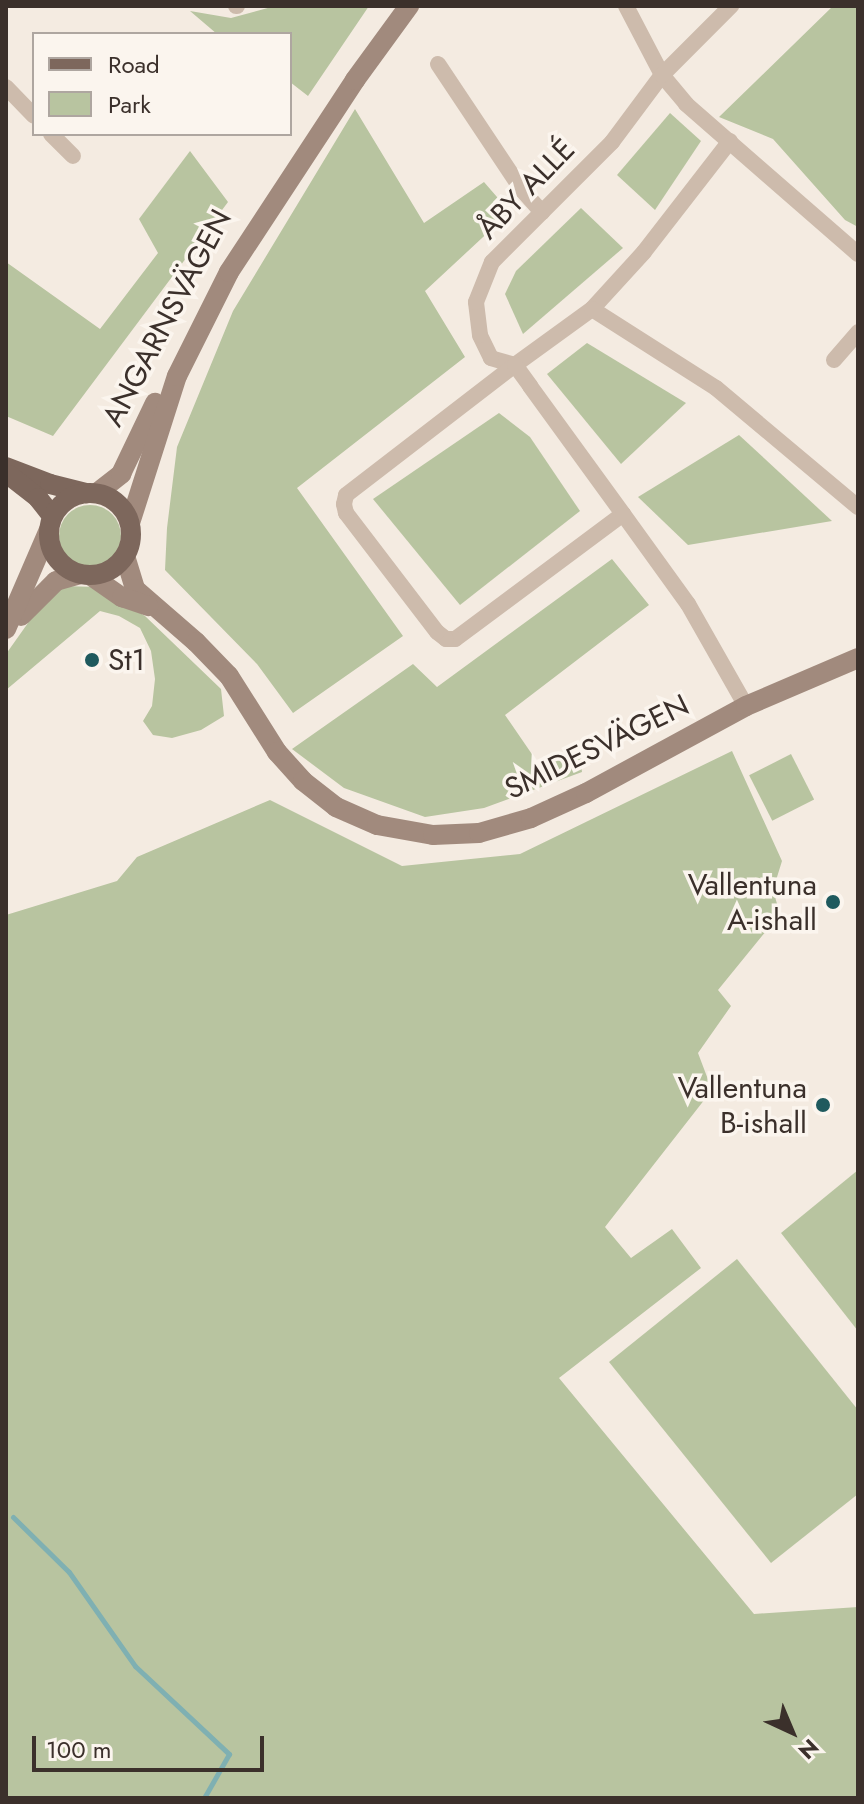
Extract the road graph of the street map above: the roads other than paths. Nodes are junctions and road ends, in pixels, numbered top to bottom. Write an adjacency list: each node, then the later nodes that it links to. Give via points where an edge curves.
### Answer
1 (394, 6): 20 (main road, ANGARNSVÄGEN, via 251,220 195,316 121,474)
2 (409, 6): 23 (main road, ANGARNSVÄGEN, via 229,272 177,376)
3 (626, 6): 6 (street)
4 (731, 6): 6 (street, ÅBY ALLÉ)
5 (438, 64): 12 (street)
6 (662, 75): 10 (street, via 686,104); 12 (street, ÅBY ALLÉ, via 612,142)
7 (6, 87): 8 (street)
8 (32, 114)
9 (53, 136): 11 (street)
10 (730, 141): 13 (street); 14 (street, via 644,252)
11 (73, 156)
12 (542, 212): 17 (street, ÅBY ALLÉ, via 492,262 476,302 480,335 491,358)
13 (858, 254)
14 (592, 309): 17 (street); 21 (street, via 716,388)
15 (858, 332): 16 (street)
16 (834, 360)
17 (515, 365): 22 (street); 22 (street, via 346,495 346,513 446,639 455,639)
18 (6, 467): 20 (main road)
19 (6, 473): 24 (main road, via 38,498)
20 (92, 493): 23 (main road, via 119,504); 24 (main road, via 64,502)
21 (858, 507)
22 (623, 514): 30 (street, via 688,604)
23 (130, 523): 25 (main road)
24 (50, 524): 26 (main road, via 57,560); 28 (main road)
25 (125, 556): 26 (main road, via 105,573); 27 (main road, SMIDESVÄGEN, via 135,589)
26 (85, 575): 27 (main road, SMIDESVÄGEN, via 122,597); 28 (main road, via 56,581)
27 (156, 608): 30 (main road, SMIDESVÄGEN, via 229,676 277,752 303,781 336,807 377,825 433,835 479,833 531,818)
28 (6, 631)
29 (858, 658): 30 (main road, SMIDESVÄGEN)
30 (746, 706)

